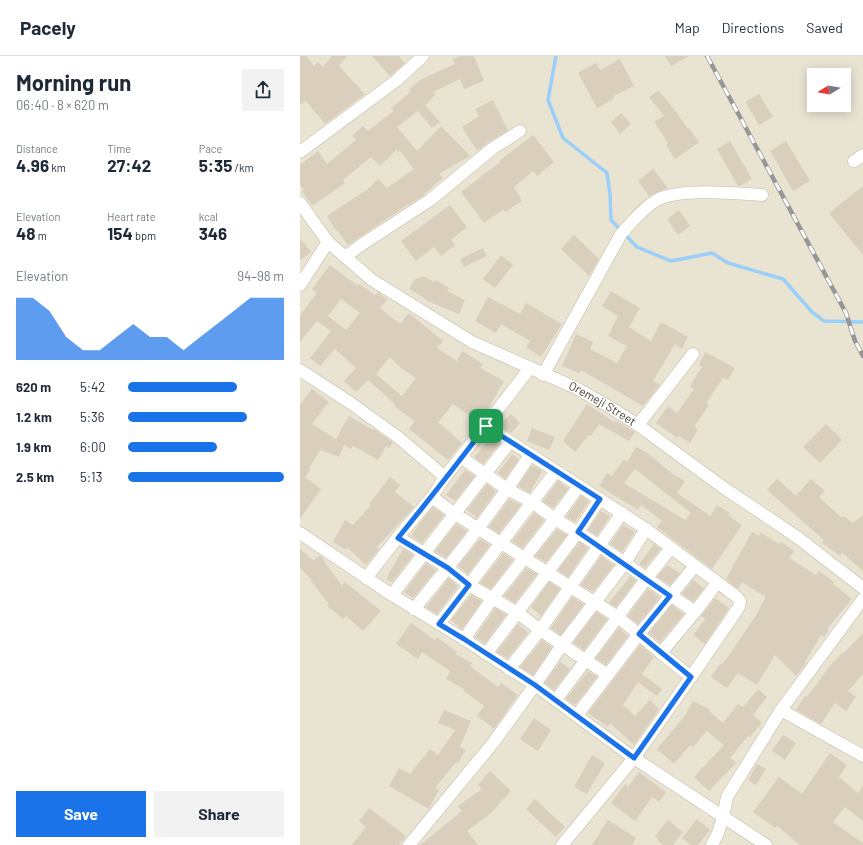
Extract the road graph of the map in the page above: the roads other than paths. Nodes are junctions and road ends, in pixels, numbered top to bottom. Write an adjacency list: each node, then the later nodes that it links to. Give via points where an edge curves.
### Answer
1 (423, 56): 3 (street, via 397,80)
2 (520, 131): 7 (street, via 493,148 430,200)
3 (300, 152)
4 (762, 195): 12 (street, via 723,192 675,194 657,200 621,234)
5 (300, 203): 6 (street, Oremeji Street)
6 (328, 242): 7 (street, Oremeji Street); 8 (street)
7 (345, 257): 10 (street, Oremeji Street, via 372,280 472,342)
8 (300, 285)
9 (693, 354): 13 (street)
10 (530, 368): 12 (street, Oremeji Street); 14 (street)
11 (300, 370): 20 (street, via 399,438)
12 (544, 374): 13 (street, Oremeji Street, via 576,388)
13 (638, 425): 48 (street, Oremeji Street, via 797,537)
14 (486, 426): 15 (street); 17 (street)
15 (510, 442): 16 (street); 19 (street)
16 (530, 454): 18 (street); 22 (street)
17 (462, 458): 19 (street); 20 (street)
18 (556, 471): 21 (street); 25 (street)
19 (485, 474): 22 (street); 27 (street)
20 (445, 477): 23 (street)
21 (579, 486): 24 (street); 28 (street)
22 (507, 489): 25 (street); 29 (street)
23 (432, 497): 27 (street); 33 (street)
24 (600, 499): 26 (street); 31 (street)
25 (532, 502): 28 (street); 34 (street)
26 (622, 513): 30 (street); 35 (street)
27 (455, 514): 29 (street); 37 (street)
28 (555, 519): 31 (street); 38 (street)
29 (478, 528): 34 (street); 41 (street)
30 (646, 529): 36 (street); 39 (street)
31 (578, 532): 35 (street); 42 (street)
32 (300, 533): 43 (street)
33 (398, 538): 37 (street); 43 (street)
34 (502, 543): 38 (street); 46 (street)
35 (600, 546): 39 (street); 47 (street)
36 (671, 548): 40 (street); 44 (street)
37 (424, 554): 41 (street); 49 (street)
38 (525, 558): 42 (street); 51 (street)
39 (624, 564): 44 (street); 53 (street)
40 (696, 566): 45 (street); 50 (street)
41 (448, 568): 46 (street); 54 (street)
42 (548, 572): 47 (street); 56 (street)
43 (366, 578): 49 (street)
44 (646, 579): 50 (street); 57 (street)
45 (717, 582): 55 (street); 68 (street, via 737,597 740,601 739,607)
46 (469, 585): 51 (street); 58 (street)
47 (571, 587): 53 (street); 59 (street)
48 (863, 588)
49 (392, 595): 54 (street)
50 (670, 596): 55 (street); 60 (street)
51 (492, 599): 56 (street); 61 (street)
52 (863, 599): 71 (street)
53 (595, 603): 57 (street); 62 (street)
54 (414, 609): 58 (street)
55 (695, 612): 63 (street)
56 (518, 613): 59 (street); 64 (street)
57 (618, 617): 60 (street); 65 (street)
58 (439, 624): 61 (street)
59 (540, 630): 62 (street); 66 (street)
60 (639, 634): 63 (street); 67 (street)
61 (464, 639): 64 (street)
62 (562, 645): 65 (street); 69 (street)
63 (661, 653): 68 (street)
64 (486, 654): 66 (street)
65 (586, 660): 67 (street); 70 (street)
66 (509, 669): 69 (street)
67 (608, 675): 72 (street)
68 (691, 677): 74 (street)
69 (535, 685): 70 (street); 76 (street, via 488,748)
70 (556, 700): 72 (street)
71 (781, 710): 73 (street); 75 (street, via 727,797)
72 (577, 715): 74 (street)
73 (863, 756)
74 (634, 758): 75 (street); 77 (street)
75 (723, 818): 78 (street); 79 (street)
76 (409, 845)
77 (562, 845)
78 (712, 845)
79 (766, 845)

